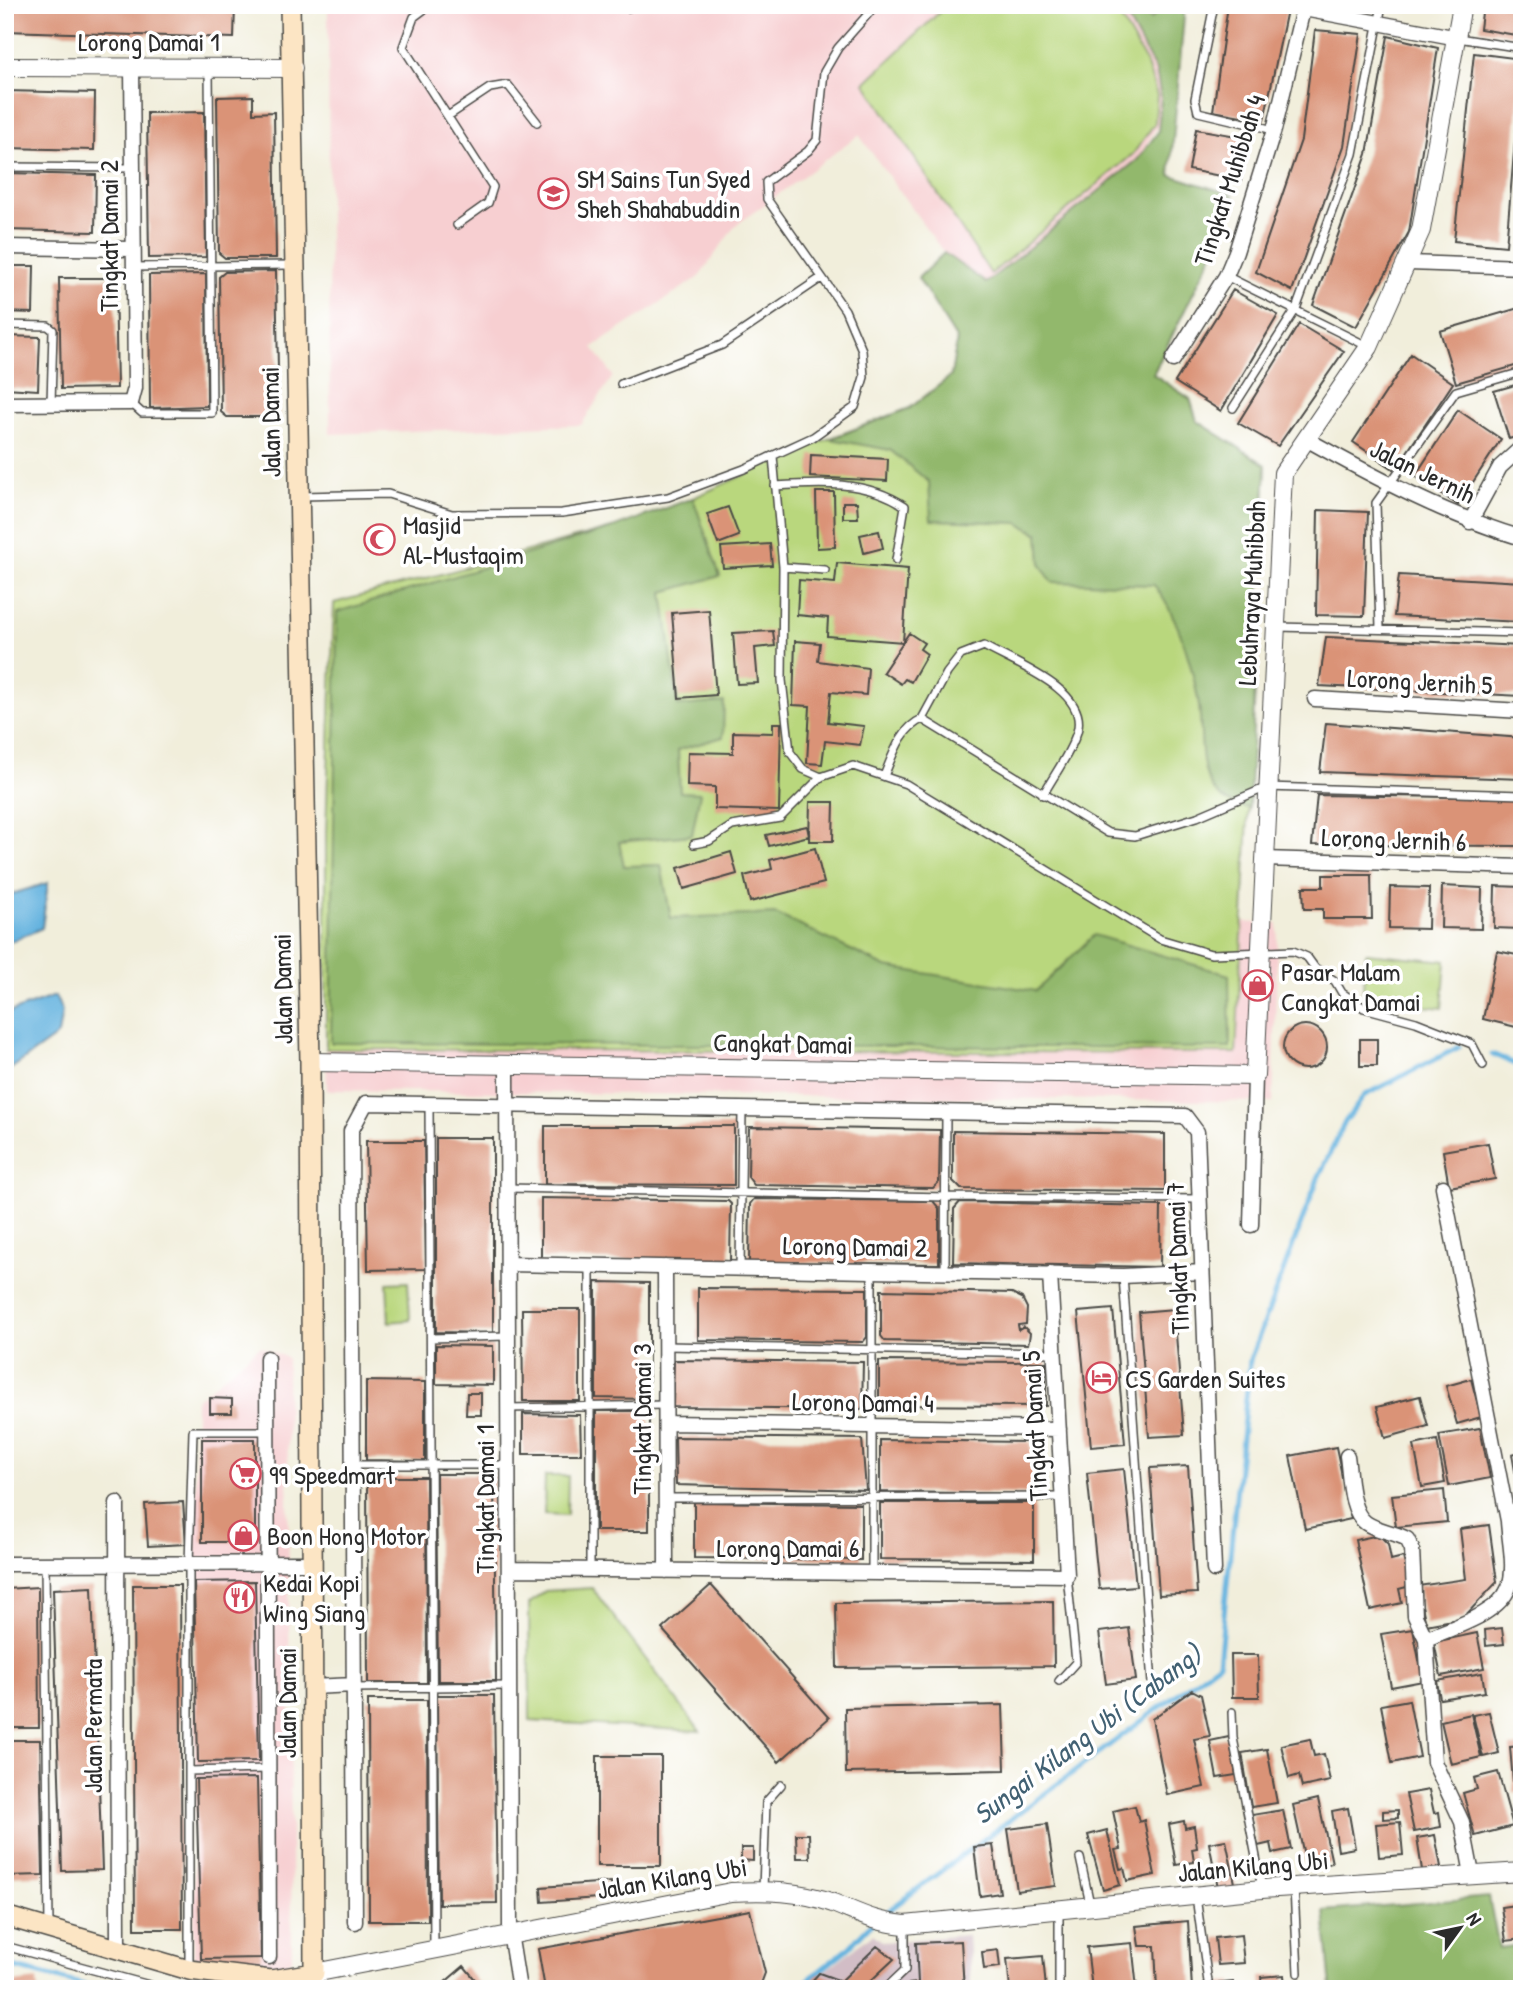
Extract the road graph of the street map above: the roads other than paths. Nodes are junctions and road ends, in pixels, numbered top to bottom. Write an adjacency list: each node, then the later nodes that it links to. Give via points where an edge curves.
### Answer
1 (290, 5): 16 (main road, Jalan Damai)
2 (430, 5): 17 (lane, via 414,17 403,47)
3 (621, 5): 4 (lane)
4 (635, 5)
5 (876, 5): 32 (lane, via 838,48 824,72 817,140 766,182 767,199)
6 (1214, 5): 19 (lane, via 1195,99 1198,112)
7 (1382, 5): 10 (lane)
8 (1462, 5): 11 (street, Lebuhraya Muhibbah)
9 (1304, 7): 10 (street); 19 (street, Tingkat Muhibbah 4)
10 (1380, 23): 11 (street); 33 (lane, via 1353,153)
11 (1458, 38): 12 (lane); 26 (street, Lebuhraya Muhibbah, via 1421,230)
12 (1522, 48)
13 (5, 67): 14 (street, Lorong Damai 1)
14 (132, 67): 15 (street, Lorong Damai 1); 21 (street, Tingkat Damai 2)
15 (209, 68): 16 (street, Lorong Damai 1); 28 (lane)
16 (293, 68): 27 (main road, Jalan Damai)
17 (448, 116): 18 (lane, via 490,88 508,85); 22 (lane, via 493,187 488,203)
18 (537, 122)
19 (1274, 130): 31 (street, Tingkat Muhibbah 4)
20 (5, 167): 21 (lane)
21 (132, 169): 25 (street, Tingkat Damai 2)
22 (457, 225)
23 (1522, 239): 30 (lane)
24 (5, 247): 25 (street)
25 (132, 248): 29 (street, Tingkat Damai 2)
26 (1409, 263): 30 (street); 35 (street, Lebuhraya Muhibbah)
27 (294, 265): 28 (lane); 48 (main road, Jalan Damai)
28 (211, 266): 29 (lane); 39 (lane, via 212,413 142,413)
29 (132, 267): 39 (street, Tingkat Damai 2, via 135,388)
30 (1520, 267)
31 (1226, 276): 33 (lane); 36 (street, Tingkat Muhibbah 4)
32 (821, 278): 38 (lane, via 722,345); 45 (lane, via 845,310 862,350 864,377 855,407 813,437)
33 (1296, 309): 35 (lane); 42 (lane)
34 (5, 325): 41 (lane, via 53,330)
35 (1368, 347): 43 (street, Lebuhraya Muhibbah)
36 (1173, 360)
37 (1522, 372): 46 (lane, via 1456,391)
38 (621, 384)
39 (131, 403): 41 (street)
40 (5, 404): 41 (street)
41 (51, 404)
42 (1233, 408)
43 (1306, 439): 46 (street, Jalan Jernih); 54 (street, Lebuhraya Muhibbah, via 1283,473)
44 (1522, 447): 49 (street, via 1500,467)
45 (773, 456): 47 (lane); 48 (lane, via 668,496 562,513 452,514 388,494)
46 (1390, 485): 49 (street, Jalan Jernih); 55 (lane, via 1376,503)
47 (775, 486): 51 (lane, via 830,482 891,496 905,506); 52 (lane)
48 (297, 496): 69 (main road, Jalan Damai)
49 (1470, 522): 50 (street, Jalan Jernih)
50 (1522, 538)
51 (896, 560)
52 (783, 567): 53 (lane); 61 (lane, via 782,680 790,752 803,769)
53 (825, 570)
54 (1276, 627): 55 (lane); 62 (street, Lebuhraya Muhibbah)
55 (1380, 628): 56 (lane)
56 (1522, 633)
57 (1315, 699): 58 (street, Lorong Jernih 5)
58 (1522, 711)
59 (922, 719): 60 (lane, via 902,735); 64 (lane); 64 (lane, via 961,655 984,646 1063,690 1077,707 1078,731)
60 (884, 776): 61 (lane, via 853,766); 68 (lane, via 906,784 1160,939 1210,954)
61 (821, 778): 65 (lane, via 780,818 732,826 709,841)
62 (1267, 787): 63 (lane); 64 (lane, via 1197,817 1135,836 1108,833); 66 (street, Lebuhraya Muhibbah)
63 (1522, 794)
64 (1043, 795)
65 (694, 844)
66 (1264, 859): 67 (street, Lorong Jernih 6); 68 (street, Lebuhraya Muhibbah)
67 (1522, 867)
68 (1260, 951): 70 (lane, via 1293,951 1307,957 1364,1008 1472,1044); 72 (street, Lebuhraya Muhibbah)
69 (310, 1062): 71 (street, Cangkat Damai); 113 (main road, Jalan Damai)
70 (1483, 1065)
71 (507, 1066): 72 (street, Cangkat Damai); 74 (street, Tingkat Damai 1)
72 (1255, 1076): 82 (street, Lebuhraya Muhibbah)
73 (429, 1104): 74 (street); 93 (lane); 106 (street, via 366,1103 351,1131)
74 (508, 1105): 75 (street); 78 (street, Tingkat Damai 1)
75 (742, 1109): 76 (street); 79 (lane)
76 (946, 1112): 80 (lane); 81 (street, Tingkat Damai 7, via 1185,1116 1197,1132)
77 (1443, 1187): 125 (street, via 1508,1521 1512,1572 1509,1590 1493,1607)
78 (508, 1188): 79 (lane); 83 (street, Tingkat Damai 1)
79 (741, 1193): 80 (lane); 86 (lane)
80 (946, 1197): 81 (lane); 88 (lane)
81 (1199, 1199): 89 (street, Tingkat Damai 7)
82 (1251, 1225)
83 (508, 1264): 84 (street, Lorong Damai 2); 92 (street, Tingkat Damai 1)
84 (590, 1266): 85 (street, Lorong Damai 2); 99 (lane)
85 (665, 1267): 86 (street, Lorong Damai 2); 94 (street, Tingkat Damai 3)
86 (740, 1269): 87 (street, Lorong Damai 2)
87 (872, 1271): 88 (street, Lorong Damai 2); 95 (lane)
88 (945, 1272): 90 (street, Lorong Damai 2)
89 (1202, 1272): 91 (street, Lorong Damai 2); 121 (street, Tingkat Damai 7)
90 (1050, 1274): 91 (street, Lorong Damai 2); 96 (street, Tingkat Damai 5)
91 (1123, 1276): 127 (lane)
92 (508, 1336): 93 (lane); 100 (street, Tingkat Damai 1)
93 (431, 1338): 108 (lane)
94 (666, 1346): 95 (lane); 98 (street, Tingkat Damai 3)
95 (872, 1349): 96 (lane); 102 (lane)
96 (1054, 1353): 103 (street, Tingkat Damai 5)
97 (267, 1358): 104 (street, Jalan Damai)
98 (666, 1405): 99 (lane); 101 (street, Tingkat Damai 3)
99 (590, 1406): 100 (lane); 120 (lane)
100 (508, 1408): 107 (street, Tingkat Damai 1)
101 (666, 1423): 102 (street, Lorong Damai 4); 109 (street, Tingkat Damai 3)
102 (872, 1426): 103 (street, Lorong Damai 4); 111 (lane)
103 (1059, 1429): 110 (street, Tingkat Damai 5)
104 (267, 1431): 117 (lane, via 193,1432); 118 (street, Jalan Damai)
105 (1347, 1455): 125 (street, via 1361,1518 1367,1525 1407,1539 1412,1549 1415,1616)
106 (353, 1465): 108 (lane); 128 (street)
107 (508, 1465): 108 (lane); 119 (street, Tingkat Damai 1)
108 (432, 1466): 131 (lane)
109 (666, 1497): 111 (lane); 122 (street, Tingkat Damai 3)
110 (1062, 1497): 111 (lane); 124 (street, Tingkat Damai 5)
111 (872, 1499): 123 (lane)
112 (117, 1503): 116 (street, Jalan Permata)
113 (312, 1563): 118 (street); 130 (main road, Jalan Damai)
114 (5, 1564): 115 (street)
115 (45, 1564): 116 (street); 148 (lane)
116 (116, 1564): 117 (street); 151 (street, Jalan Permata)
117 (189, 1564): 118 (street); 134 (lane)
118 (268, 1564): 133 (street, Jalan Damai)
119 (509, 1569): 120 (street, Lorong Damai 6); 129 (street, Tingkat Damai 1)
120 (590, 1570): 122 (street, Lorong Damai 6)
121 (1214, 1570)
122 (666, 1571): 123 (street, Lorong Damai 6)
123 (872, 1572): 124 (street, Lorong Damai 6)
124 (1067, 1575): 126 (lane, via 1076,1662)
125 (1426, 1639): 138 (street, via 1434,1762 1462,1822)
126 (1059, 1681)
127 (1152, 1684)
128 (354, 1686): 130 (street); 131 (lane); 146 (street)
129 (509, 1686): 131 (lane); 149 (street, Tingkat Damai 1)
130 (313, 1687): 156 (main road, Jalan Damai)
131 (433, 1687): 152 (lane)
132 (1232, 1712): 140 (lane)
133 (268, 1769): 134 (lane); 153 (street, Jalan Damai)
134 (189, 1771): 154 (lane)
135 (781, 1786): 141 (lane, via 766,1801)
136 (1080, 1857): 143 (lane)
137 (1522, 1872): 138 (street, Jalan Kilang Ubi)
138 (1472, 1874): 139 (street, Jalan Kilang Ubi)
139 (1294, 1887): 140 (street, Jalan Kilang Ubi); 155 (lane)
140 (1262, 1889): 142 (street, Jalan Kilang Ubi)
141 (763, 1890): 147 (street, Jalan Kilang Ubi, via 831,1903 874,1922); 149 (street, Jalan Kilang Ubi)
142 (1196, 1897): 143 (street, Jalan Kilang Ubi); 161 (lane)
143 (1090, 1908): 144 (street, Jalan Kilang Ubi)
144 (1059, 1911): 147 (street, Jalan Kilang Ubi); 160 (lane)
145 (5, 1916): 148 (main road, Jalan Kilang Ubi)
146 (355, 1922)
147 (905, 1925): 159 (lane, via 905,1970)
148 (49, 1929): 151 (main road, Jalan Kilang Ubi)
149 (510, 1933): 152 (street, Jalan Kilang Ubi); 158 (street, Tingkat Damai 1)
150 (5, 1946): 157 (lane)
151 (118, 1948): 154 (main road, Jalan Kilang Ubi)
152 (434, 1948): 156 (street, Jalan Kilang Ubi)
153 (269, 1956)
154 (189, 1970): 156 (main road, Jalan Kilang Ubi)
155 (1298, 1973)
156 (316, 1981)
157 (164, 1989)
158 (519, 1989)
159 (885, 1989)
160 (1059, 1989)
161 (1209, 1989)

